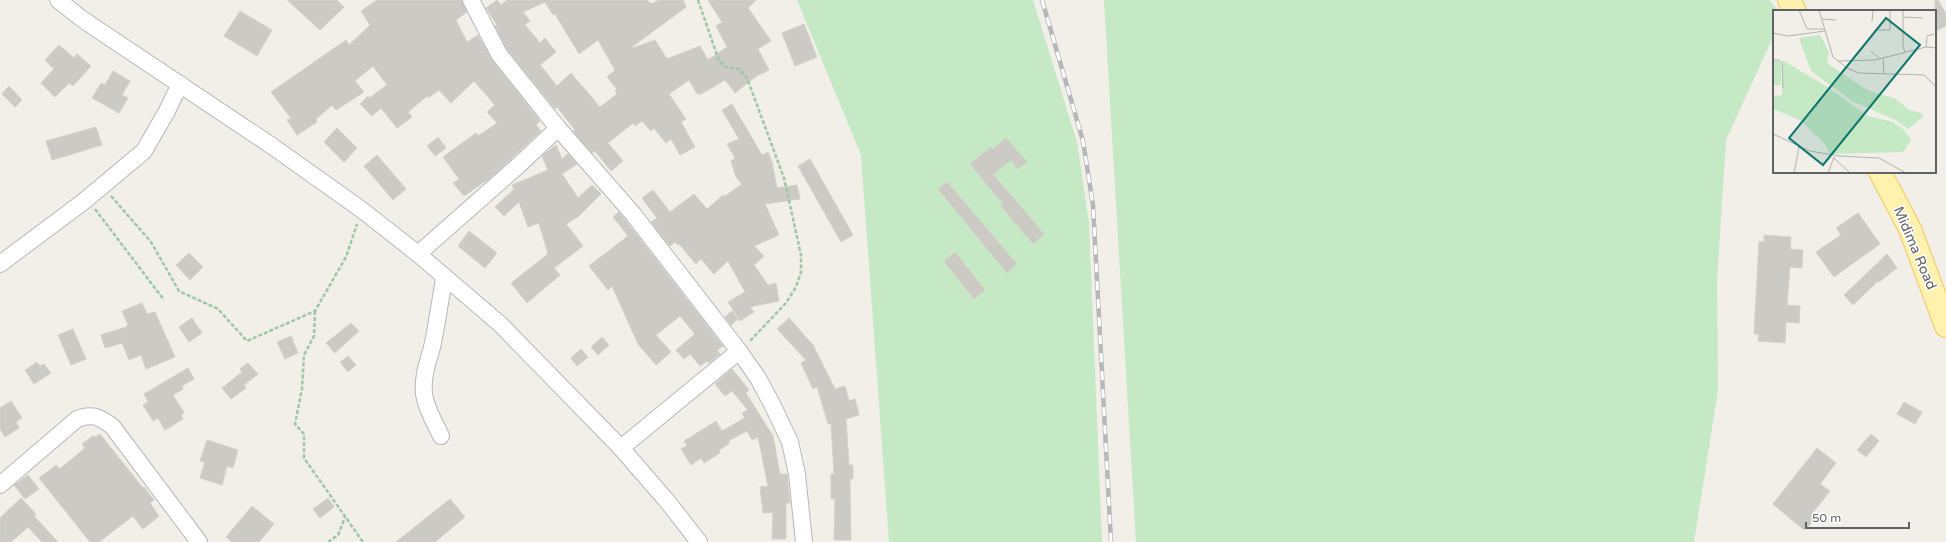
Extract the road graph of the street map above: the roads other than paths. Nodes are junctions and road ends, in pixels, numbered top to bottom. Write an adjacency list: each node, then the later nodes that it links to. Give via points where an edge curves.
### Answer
1 (58, 0): 5 (street, via 82,19)
2 (471, 0): 6 (street, via 499,54)
3 (1789, 0): 4 (main road)
4 (1794, 10)
5 (180, 84): 8 (street, via 362,210); 9 (street, via 144,151 87,199)
6 (558, 128): 8 (street); 12 (street, via 633,214)
7 (1881, 173): 11 (main road, Midima Road, via 1910,229)
8 (418, 254): 10 (street)
9 (0, 264)
10 (444, 277): 13 (street, via 424,379 424,394); 14 (street, via 500,324)
11 (1946, 326)
12 (739, 351): 14 (street); 18 (street, via 770,401 790,442 797,474)
13 (441, 436)
14 (621, 448): 17 (street)
15 (0, 485): 16 (street, via 77,419 97,416 112,426)
16 (199, 542)
17 (699, 542)
18 (804, 542)

